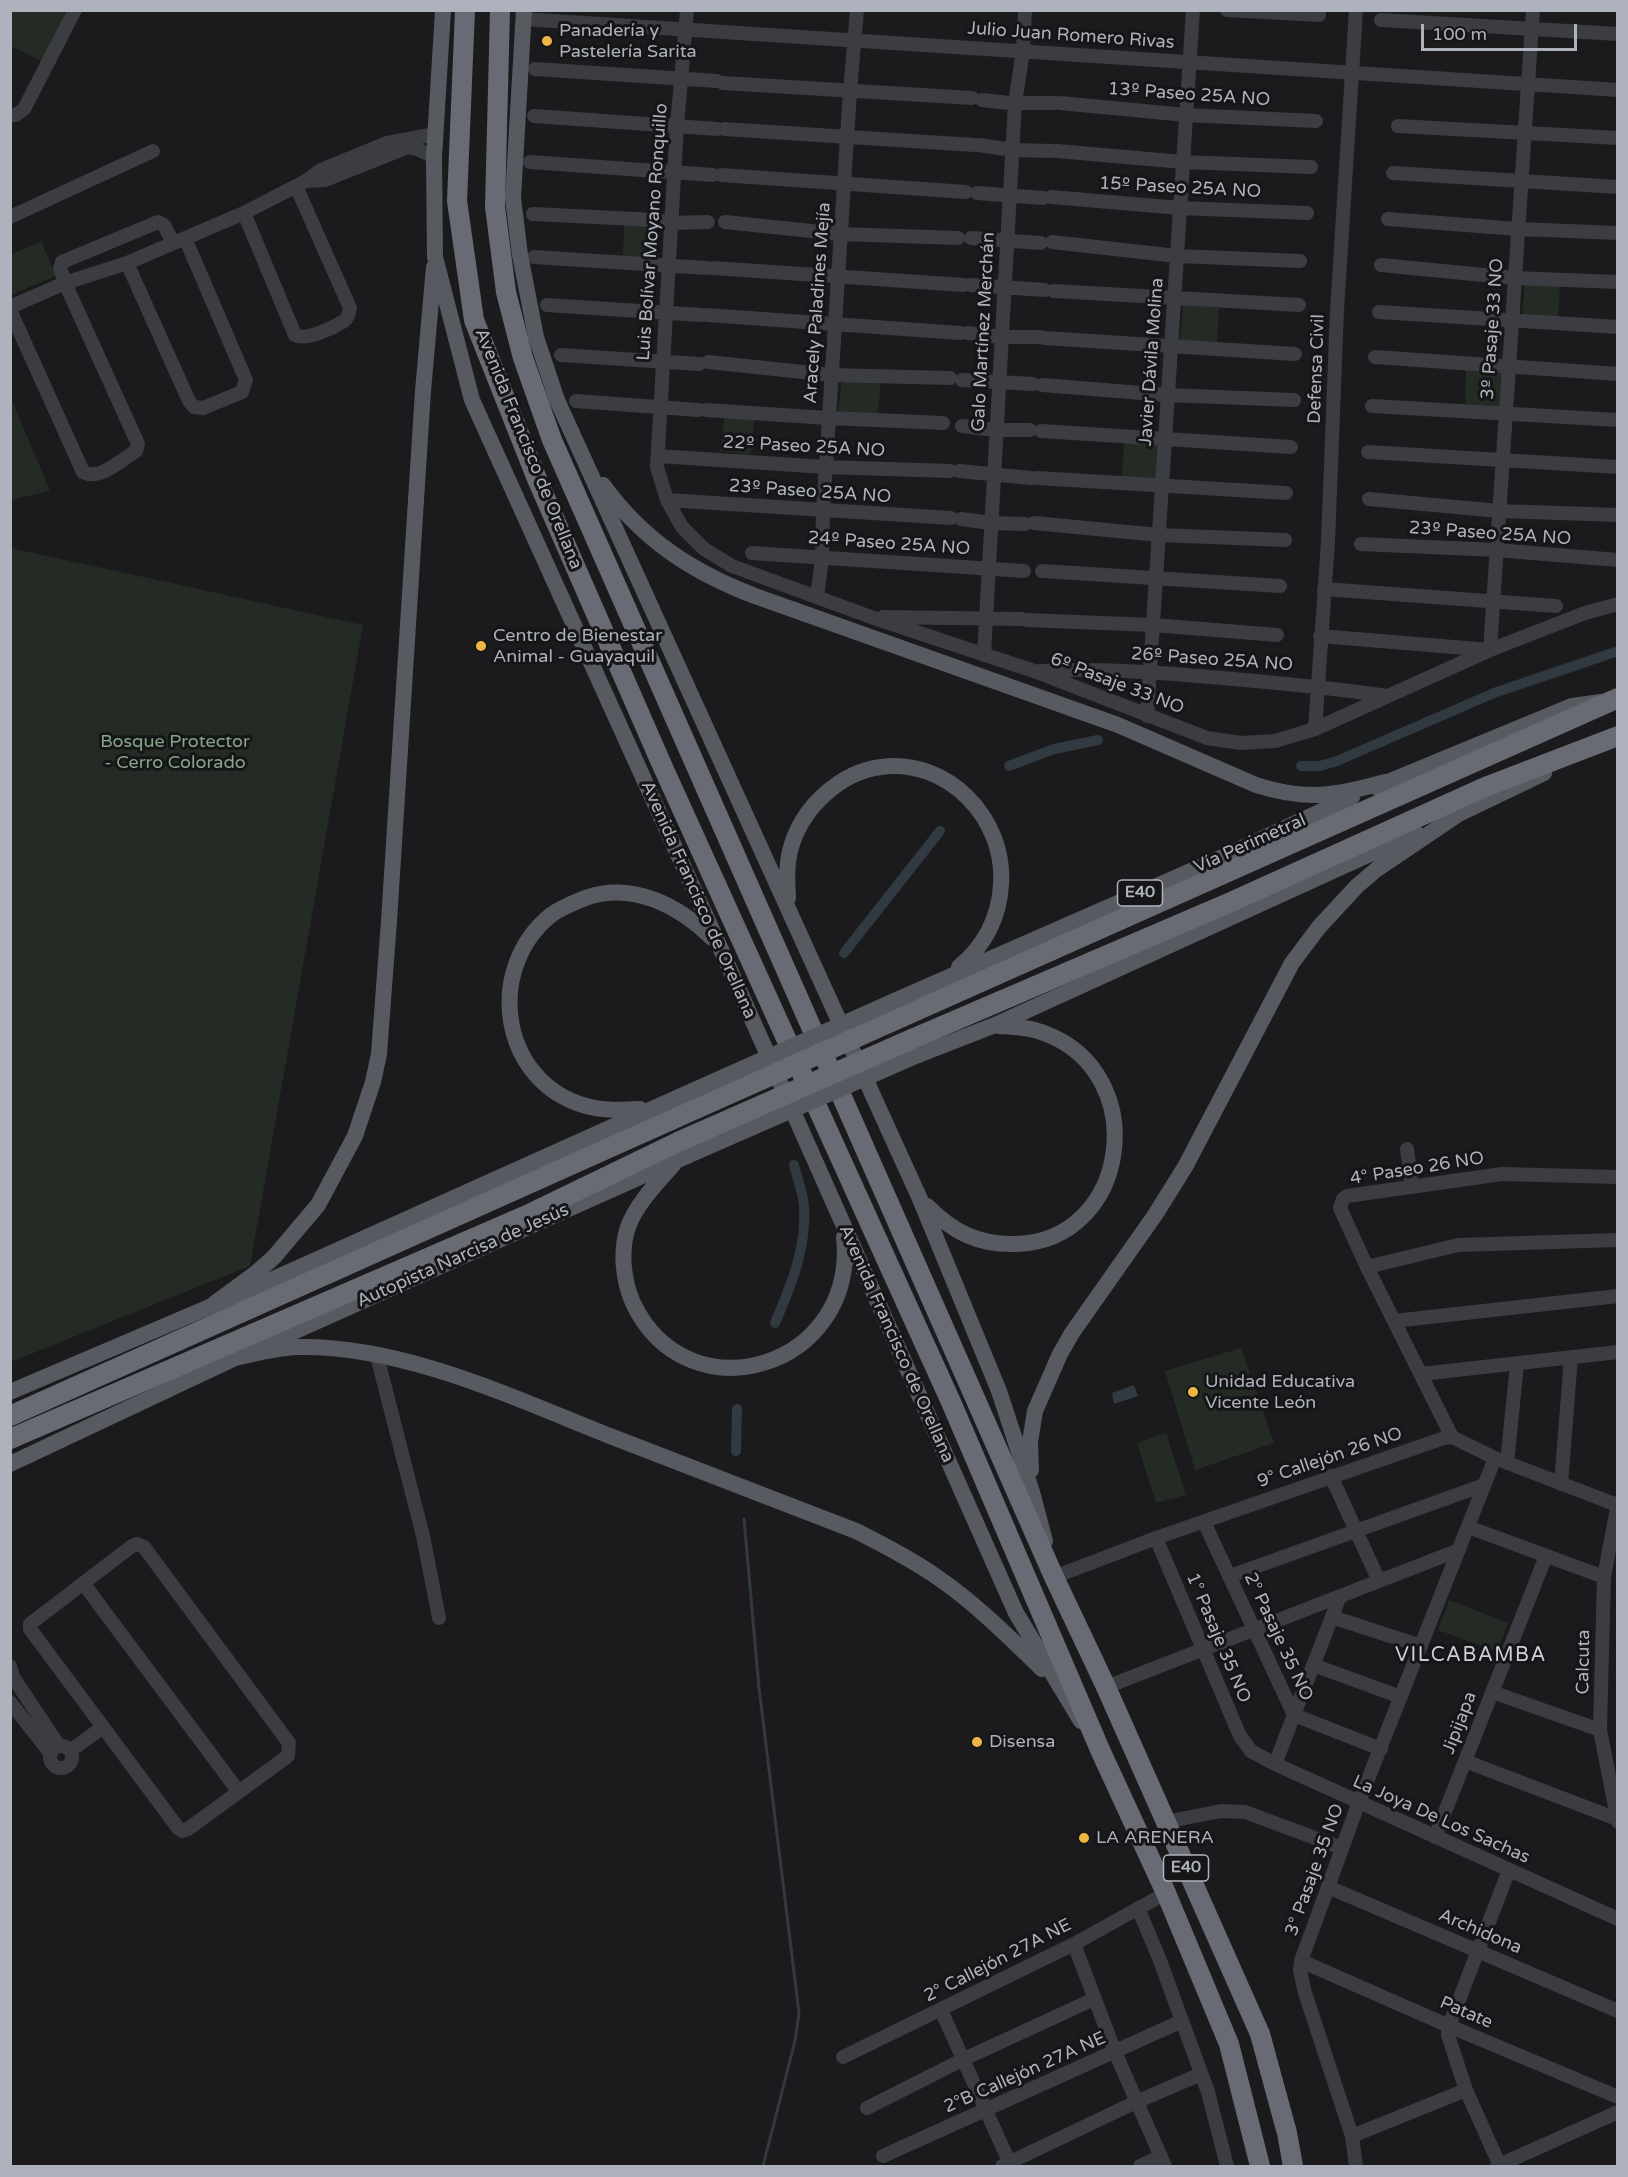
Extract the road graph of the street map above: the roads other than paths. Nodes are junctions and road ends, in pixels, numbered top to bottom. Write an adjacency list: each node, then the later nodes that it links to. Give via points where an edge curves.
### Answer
1 (75, 10): 28 (street, via 24,109)
2 (443, 10): 34 (main road, Avenida Francisco de Orellana)
3 (465, 10): 226 (highway, Avenida Francisco de Orellana, via 457,201 474,320 537,479 662,765 946,1391)
4 (500, 10): 203 (highway, Avenida Francisco de Orellana, via 495,207 506,292 523,358 552,440)
5 (687, 10): 15 (street, Luis Bolívar Moyano Ronquillo)
6 (857, 10): 18 (street, Aracely Paladines Mejía)
7 (1025, 10): 19 (street, Galo Martínez Merchán)
8 (1193, 10): 20 (street, Javier Dávila Molina)
9 (1227, 10): 13 (street)
10 (1356, 10): 22 (street, Defensa Civil)
11 (1533, 10): 16 (street, 3º Pasaje 33 NO)
12 (523, 15): 15 (street, Julio Juan Romero Rivas); 112 (main road, Avenida Francisco de Orellana, via 513,198 520,255 536,337 557,400)
13 (1319, 15)
14 (1381, 20): 16 (street)
15 (686, 29): 18 (street, Julio Juan Romero Rivas); 23 (street, Luis Bolívar Moyano Ronquillo)
16 (1532, 30): 17 (street); 24 (street, 3º Pasaje 33 NO)
17 (1617, 34)
18 (855, 40): 19 (street, Julio Juan Romero Rivas); 26 (street, Aracely Paladines Mejía)
19 (1023, 51): 20 (street, Julio Juan Romero Rivas); 27 (street, Galo Martínez Merchán)
20 (1191, 62): 22 (street, Julio Juan Romero Rivas); 29 (street, Javier Dávila Molina)
21 (535, 69): 23 (street, 13º Paseo 25A NO)
22 (1353, 72): 24 (street, Julio Juan Romero Rivas); 137 (street, Defensa Civil)
23 (681, 80): 26 (street, 13º Paseo 25A NO); 32 (street, Luis Bolívar Moyano Ronquillo)
24 (1528, 83): 25 (street, Julio Juan Romero Rivas); 35 (street, 3º Pasaje 33 NO)
25 (1617, 90)
26 (850, 92): 27 (street, 13º Paseo 25A NO); 36 (street, Aracely Paladines Mejía)
27 (1015, 103): 29 (street, 13º Paseo 25A NO); 39 (street, Galo Martínez Merchán)
28 (10, 115)
29 (1186, 115): 31 (street, 13º Paseo 25A NO); 43 (street, Javier Dávila Molina)
30 (534, 116): 32 (street)
31 (1316, 121)
32 (677, 126): 36 (street); 45 (street, Luis Bolívar Moyano Ronquillo)
33 (1398, 126): 35 (street)
34 (435, 134): 38 (street); 41 (main road, Avenida Francisco de Orellana)
35 (1524, 134): 37 (street); 47 (street, 3º Pasaje 33 NO)
36 (847, 138): 39 (street); 49 (street, Aracely Paladines Mejía)
37 (1617, 138)
38 (407, 143): 41 (street); 48 (street, via 387,143 321,170)
39 (1012, 150): 43 (street); 51 (street, Galo Martínez Merchán)
40 (153, 151): 56 (street)
41 (434, 157): 67 (main road, Avenida Francisco de Orellana)
42 (530, 162): 45 (street, 15º Paseo 25A NO)
43 (1183, 162): 44 (street); 52 (street, Javier Dávila Molina)
44 (1311, 167)
45 (674, 172): 49 (street, 15º Paseo 25A NO); 60 (street, Luis Bolívar Moyano Ronquillo)
46 (1393, 173): 47 (street)
47 (1521, 181): 50 (street); 61 (street, 3º Pasaje 33 NO)
48 (301, 183): 53 (street); 53 (street, via 351,308 345,321 309,337 295,335)
49 (843, 184): 51 (street, 15º Paseo 25A NO); 63 (street, Aracely Paladines Mejía)
50 (1617, 187)
51 (1009, 196): 52 (street, 15º Paseo 25A NO); 64 (street, Galo Martínez Merchán)
52 (1180, 208): 54 (street, 15º Paseo 25A NO); 66 (street, Javier Dávila Molina)
53 (244, 213): 65 (street)
54 (1307, 213)
55 (533, 214): 60 (street)
56 (10, 217)
57 (1388, 219): 61 (street)
58 (708, 222): 60 (street)
59 (725, 222): 63 (street)
60 (671, 223): 71 (street, Luis Bolívar Moyano Ronquillo)
61 (1518, 229): 62 (street); 74 (street, 3º Pasaje 33 NO)
62 (1617, 233)
63 (840, 234): 64 (street); 73 (street, Aracely Paladines Mejía)
64 (1008, 239): 66 (street); 77 (street, Galo Martínez Merchán)
65 (179, 241): 70 (street); 70 (street, via 246,380 242,392 203,408 194,407); 76 (street, via 158,222 65,260 60,268)
66 (1177, 256): 69 (street); 78 (street, Javier Dávila Molina)
67 (435, 257): 161 (main road, Avenida Francisco de Orellana, via 472,400); 176 (main road, via 379,1054 355,1136 318,1205 274,1257)
68 (534, 257): 71 (street)
69 (1300, 261)
70 (127, 263): 76 (street)
71 (669, 265): 73 (street); 83 (street, Luis Bolívar Moyano Ronquillo)
72 (1381, 265): 74 (street)
73 (838, 276): 77 (street); 85 (street, Aracely Paladines Mejía)
74 (1514, 278): 75 (street); 84 (street, 3º Pasaje 33 NO)
75 (1617, 282)
76 (65, 283): 81 (street); 81 (street, via 138,444 135,451 98,475 83,472)
77 (1004, 288): 78 (street); 87 (street, Galo Martínez Merchán)
78 (1174, 299): 80 (street); 88 (street, Javier Dávila Molina)
79 (548, 305): 83 (street)
80 (1299, 305)
81 (10, 308)
82 (1379, 312): 84 (street)
83 (666, 313): 85 (street); 92 (street, Luis Bolívar Moyano Ronquillo)
84 (1511, 321): 86 (street); 93 (street, 3º Pasaje 33 NO)
85 (834, 325): 87 (street); 95 (street, Aracely Paladines Mejía)
86 (1617, 327)
87 (1001, 338): 88 (street); 96 (street, Galo Martínez Merchán)
88 (1171, 345): 89 (street); 97 (street, Javier Dávila Molina)
89 (1295, 354)
90 (561, 355): 92 (street)
91 (1375, 357): 93 (street)
92 (663, 363): 95 (street); 101 (street, Luis Bolívar Moyano Ronquillo)
93 (1508, 366): 94 (street); 102 (street, 3º Pasaje 33 NO)
94 (1617, 374)
95 (831, 375): 96 (street); 103 (street, Aracely Paladines Mejía)
96 (1000, 383): 97 (street); 107 (street, Galo Martínez Merchán)
97 (1167, 395): 98 (street); 108 (street, Javier Dávila Molina)
98 (1294, 399)
99 (576, 401): 101 (street)
100 (1372, 406): 102 (street)
101 (660, 407): 103 (street); 111 (street, Luis Bolívar Moyano Ronquillo)
102 (1506, 412): 104 (street); 113 (street, 3º Pasaje 33 NO)
103 (828, 418): 105 (street); 114 (street, Aracely Paladines Mejía)
104 (1617, 420)
105 (943, 423)
106 (962, 426): 107 (street)
107 (996, 430): 108 (street); 116 (street, Galo Martínez Merchán)
108 (1165, 438): 109 (street); 117 (street, Javier Dávila Molina)
109 (1291, 447)
110 (1368, 452): 113 (street)
111 (658, 456): 114 (street, 22º Paseo 25A NO); 120 (street, 6º Pasaje 33 NO, via 657,467)
112 (584, 458): 158 (main road, via 616,502 648,535 722,584 1118,725 1276,791 1326,795); 160 (main road, Avenida Francisco de Orellana)
113 (1504, 460): 115 (street); 122 (street, 3º Pasaje 33 NO)
114 (825, 467): 116 (street, 22º Paseo 25A NO); 121 (street, Aracely Paladines Mejía)
115 (1617, 467)
116 (994, 474): 117 (street, 22º Paseo 25A NO); 124 (street, Galo Martínez Merchán)
117 (1162, 485): 118 (street, 22º Paseo 25A NO); 125 (street, Javier Dávila Molina)
118 (1286, 493)
119 (1369, 499): 122 (street)
120 (667, 500): 121 (street, 23º Paseo 25A NO); 138 (street, 6º Pasaje 33 NO, via 682,527 704,549 732,566)
121 (823, 511): 124 (street, 23º Paseo 25A NO); 130 (street, Aracely Paladines Mejía)
122 (1499, 511): 123 (street); 128 (street, 3º Pasaje 33 NO)
123 (1617, 515)
124 (991, 523): 125 (street, 23º Paseo 25A NO); 132 (street, Galo Martínez Merchán)
125 (1159, 535): 126 (street, 23º Paseo 25A NO); 135 (street, Javier Dávila Molina)
126 (1285, 540)
127 (1361, 544): 128 (street, 23º Paseo 25A NO)
128 (1496, 550): 131 (street, 23º Paseo 25A NO); 139 (street, 3º Pasaje 33 NO)
129 (752, 553): 130 (street, 24º Paseo 25A NO)
130 (822, 558): 132 (street, 24º Paseo 25A NO); 138 (street, Aracely Paladines Mejía)
131 (1617, 560)
132 (990, 569): 133 (street, 24º Paseo 25A NO); 143 (street, Galo Martínez Merchán)
133 (1024, 571)
134 (1042, 571): 135 (street)
135 (1156, 579): 136 (street); 144 (street, Javier Dávila Molina)
136 (1280, 586)
137 (1324, 589): 139 (street); 146 (street, Defensa Civil)
138 (817, 597): 142 (street, 6º Pasaje 33 NO)
139 (1495, 601): 141 (street); 147 (street, 3º Pasaje 33 NO)
140 (1617, 604): 147 (street, 6º Pasaje 33 NO)
141 (1556, 606)
142 (871, 616): 143 (street); 148 (street, 6º Pasaje 33 NO)
143 (985, 619): 144 (street); 148 (street, Galo Martínez Merchán)
144 (1153, 625): 145 (street); 150 (street, Javier Dávila Molina)
145 (1277, 635)
146 (1320, 636): 147 (street); 151 (street, Defensa Civil)
147 (1490, 650): 152 (street, 6º Pasaje 33 NO)
148 (984, 655): 149 (street, 6º Pasaje 33 NO)
149 (1034, 671): 150 (street, 26º Paseo 25A NO); 154 (street, 6º Pasaje 33 NO)
150 (1150, 672): 151 (street, 26º Paseo 25A NO); 154 (street, Javier Dávila Molina)
151 (1317, 686): 152 (street, 26º Paseo 25A NO); 155 (street, Defensa Civil)
152 (1387, 696): 155 (street, 6º Pasaje 33 NO)
153 (1614, 699): 158 (main road, Vía Perimetral / E40, via 1572,706); 163 (highway, Vía Perimetral)
154 (1147, 716): 155 (street, 6º Pasaje 33 NO, via 1207,738 1241,743 1275,741)
155 (1315, 729)
156 (1617, 736): 165 (highway, via 1485,787)
157 (1617, 744): 159 (main road)
158 (1385, 782): 162 (main road, Vía Perimetral / E40)
159 (1457, 815): 164 (main road); 193 (main road, via 1358,886 1292,963 1185,1167 1060,1354 1040,1396 1033,1425)
160 (788, 908): 162 (main road, via 787,868 792,844 822,797 849,778 879,767 909,768 939,778 966,795 985,818 998,844 1002,872 999,900 986,937); 171 (main road, Avenida Francisco de Orellana)
161 (719, 945): 166 (main road, via 692,919 669,905 627,892 609,893 576,901 552,914 531,936 517,961 509,996 511,1025 520,1051 535,1075 557,1093 585,1106); 172 (main road, Avenida Francisco de Orellana / E40)
162 (949, 976): 163 (main road, Vía Perimetral / E40)
163 (898, 1009): 166 (highway, bridge)
164 (995, 1025): 165 (main road); 171 (main road, via 1044,1033 1069,1046 1092,1068 1107,1094 1115,1120 1115,1147 1108,1176 1094,1201 1074,1223 1047,1238 1021,1244 989,1242 959,1232)
165 (915, 1047): 168 (highway, Autopista Narcisa de Jesús, bridge)
166 (662, 1111): 176 (main road); 185 (highway)
167 (1407, 1149): 170 (street)
168 (682, 1152): 172 (main road, via 633,1215 624,1241 624,1271 630,1297 645,1322 665,1343 691,1359 718,1367 745,1367 779,1357 802,1344 829,1315 837,1294 845,1256); 181 (main road, Autopista Narcisa de Jesús); 187 (highway, Autopista Narcisa de Jesús, via 526,1215)
169 (1617, 1177): 170 (street, 4° Paseo 26 NO, via 1502,1174)
170 (1412, 1186): 174 (street, 4° Paseo 26 NO, via 1343,1199 1340,1208)
171 (920, 1199): 193 (main road, Avenida Francisco de Orellana, via 999,1391)
172 (842, 1224): 215 (main road, Avenida Francisco de Orellana / E40, via 1016,1613)
173 (1617, 1240): 174 (street, via 1458,1245)
174 (1367, 1267): 177 (street, 4° Paseo 26 NO)
175 (1617, 1296): 177 (street)
176 (214, 1304): 184 (main road)
177 (1394, 1322): 183 (street, 4° Paseo 26 NO)
178 (1617, 1352): 180 (street)
179 (377, 1356): 181 (main road, via 299,1347); 209 (street, via 423,1536); 215 (main road, via 480,1385 856,1531 921,1566 964,1597)
180 (1571, 1357): 182 (street); 191 (street)
181 (235, 1358): 189 (main road, Autopista Narcisa de Jesús)
182 (1517, 1364): 183 (street); 188 (street, 3° Pasaje 35 NO)
183 (1421, 1374): 186 (street, 4° Paseo 26 NO)
184 (10, 1392)
185 (10, 1416)
186 (1452, 1437): 188 (street); 190 (street, 9° Callejón 26 NO)
187 (10, 1439)
188 (1501, 1460): 191 (street); 192 (street, 3° Pasaje 35 NO)
189 (10, 1464)
190 (1331, 1476): 195 (street, 9° Callejón 26 NO); 197 (street)
191 (1561, 1484): 194 (street)
192 (1484, 1485): 196 (street, 3° Pasaje 35 NO); 197 (street)
193 (1032, 1492): 203 (main road, Avenida Francisco de Orellana / E40)
194 (1617, 1504): 198 (street, Calcuta)
195 (1204, 1522): 199 (street, 9° Callejón 26 NO); 202 (street, 2° Pasaje 35 NO)
196 (1468, 1527): 200 (street, 3° Pasaje 35 NO); 201 (street)
197 (1355, 1531): 202 (street); 205 (street)
198 (1614, 1536): 204 (street, Calcuta)
199 (1156, 1538): 203 (street, 9° Callejón 26 NO); 212 (street, 1° Pasaje 35 NO)
200 (1459, 1550): 205 (street); 211 (street, 3° Pasaje 35 NO)
201 (1546, 1556): 204 (street); 217 (street, Jipijapa)
202 (1230, 1576): 210 (street, 2° Pasaje 35 NO)
203 (1054, 1577): 216 (highway, Avenida Francisco de Orellana / E40)
204 (1604, 1577): 222 (street, Calcuta)
205 (1378, 1581): 207 (street)
206 (83, 1583): 221 (street, via 30,1624 30,1629); 229 (street); 229 (street, via 132,1546 144,1547 289,1743 288,1756)
207 (1340, 1596): 208 (street); 210 (street)
208 (1332, 1617): 211 (street); 213 (street)
209 (439, 1618)
210 (1255, 1629): 212 (street); 220 (street, 2° Pasaje 35 NO)
211 (1421, 1646): 218 (street, 3° Pasaje 35 NO)
212 (1203, 1648): 216 (street); 225 (street, 1° Pasaje 35 NO, via 1240,1736)
213 (1313, 1665): 218 (street); 220 (street)
214 (10, 1666): 224 (street, via 13,1677)
215 (1056, 1682): 226 (main road, Avenida Francisco de Orellana / E40)
216 (1106, 1687): 233 (highway, Avenida Francisco de Orellana / E40)
217 (1492, 1692): 222 (street); 227 (street, Jipijapa)
218 (1401, 1697): 223 (street, 3° Pasaje 35 NO)
219 (10, 1702): 224 (street)
220 (1294, 1715): 223 (street, 2° Pasaje 35 NO); 228 (street)
221 (103, 1727): 224 (street); 229 (street, via 182,1831)
222 (1600, 1730): 230 (street, Calcuta)
223 (1381, 1749): 231 (street, 3° Pasaje 35 NO)
224 (60, 1750)
225 (1251, 1751): 228 (street, La Joya De Los Sachas)
226 (1101, 1752): 238 (highway, Avenida Francisco de Orellana / E40)
227 (1465, 1761): 232 (street); 234 (street, Jipijapa)
228 (1275, 1764): 231 (street, La Joya De Los Sachas)
229 (239, 1792)
230 (1615, 1797): 232 (street, Calcuta)
231 (1359, 1802): 234 (street, La Joya De Los Sachas); 235 (street, 3° Pasaje 35 NO)
232 (1617, 1820)
233 (1165, 1822): 235 (street, via 1245,1812); 266 (highway, Avenida Francisco de Orellana / E40, via 1260,2034)
234 (1435, 1837): 236 (street, La Joya De Los Sachas)
235 (1341, 1848): 237 (street, 3° Pasaje 35 NO)
236 (1509, 1870): 240 (street, La Joya De Los Sachas); 242 (street)
237 (1328, 1887): 242 (street, Archidona); 243 (street, 3° Pasaje 35 NO)
238 (1166, 1893): 239 (street, 2° Callejón 27A NE); 265 (highway, Avenida Francisco de Orellana / E40, via 1228,2044)
239 (1138, 1908): 241 (street, 2° Callejón 27A NE); 247 (street)
240 (1617, 1919)
241 (1074, 1944): 244 (street); 245 (street, 2° Callejón 27A NE)
242 (1479, 1951): 246 (street, Archidona); 248 (street)
243 (1301, 1961): 248 (street, Patate); 259 (street, 3° Pasaje 35 NO, via 1305,1994)
244 (1094, 1999): 249 (street); 251 (street)
245 (942, 2010): 250 (street, 2° Callejón 27A NE); 251 (street)
246 (1617, 2012)
247 (1182, 2021): 249 (street, 2°B Callejón 27A NE); 252 (street)
248 (1449, 2026): 253 (street, via 1448,2036); 254 (street, Patate)
249 (1115, 2052): 255 (street); 257 (street, 2°B Callejón 27A NE)
250 (843, 2057)
251 (964, 2059): 256 (street); 257 (street)
252 (1201, 2074): 255 (street); 264 (street)
253 (1466, 2090): 259 (street); 268 (street)
254 (1617, 2097)
255 (1136, 2102): 261 (street); 262 (street)
256 (867, 2108)
257 (986, 2110): 260 (street, 2°B Callejón 27A NE); 262 (street)
258 (1617, 2112): 268 (street)
259 (1352, 2136): 267 (street, 3° Pasaje 35 NO)
260 (883, 2156)
261 (1163, 2161): 263 (street)
262 (1007, 2165)
263 (1140, 2166)
264 (1227, 2166)
265 (1260, 2166)
266 (1293, 2166)
267 (1356, 2166)
268 (1499, 2166)

